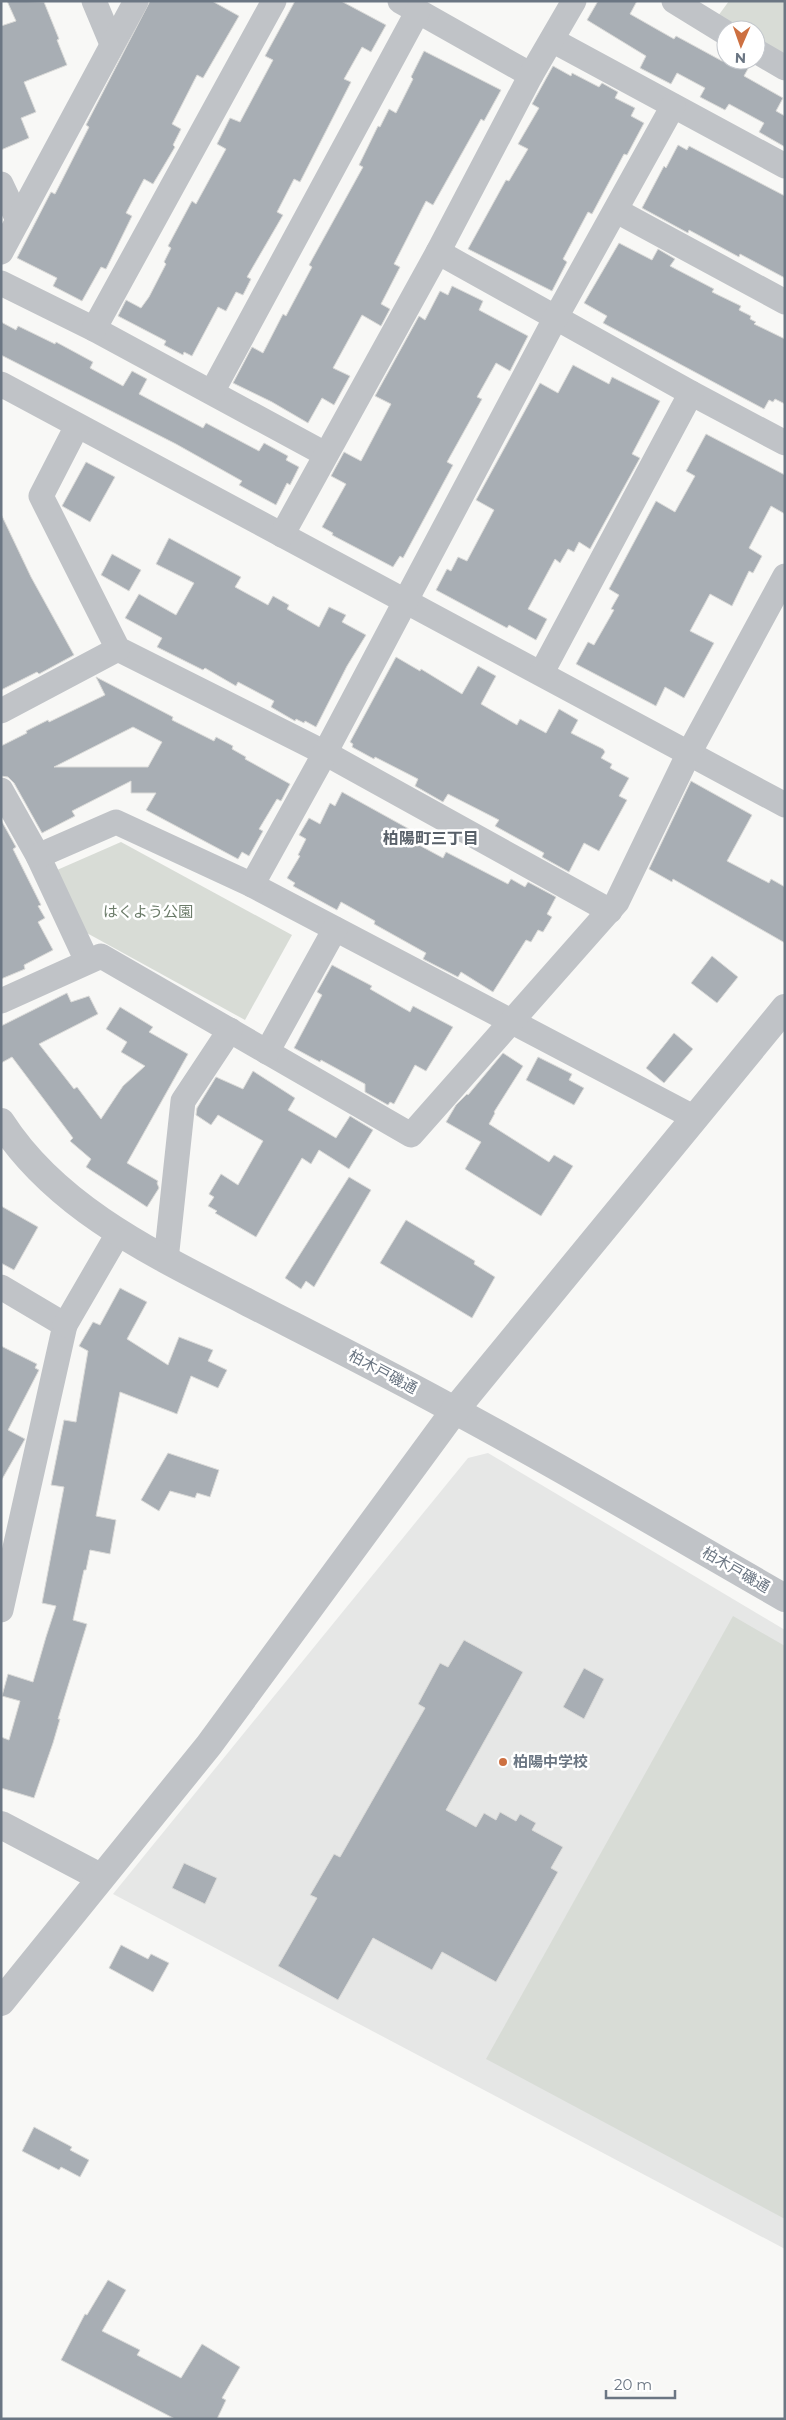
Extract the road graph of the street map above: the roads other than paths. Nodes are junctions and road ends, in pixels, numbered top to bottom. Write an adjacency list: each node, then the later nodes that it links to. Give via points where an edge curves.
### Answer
1 (94, 1): 9 (street)
2 (136, 1): 9 (street)
3 (274, 1): 23 (street)
4 (574, 1): 8 (street)
5 (674, 1): 7 (street)
6 (409, 6): 12 (street); 25 (street)
7 (716, 27)
8 (552, 40): 12 (street); 13 (street)
9 (112, 44): 17 (street)
10 (766, 57): 11 (street)
11 (785, 68)
12 (531, 75): 19 (street)
13 (674, 106): 14 (street); 16 (street)
14 (785, 166)
15 (1, 184): 17 (street)
16 (617, 211): 21 (street); 22 (street)
17 (18, 220): 18 (street)
18 (1, 252)
19 (438, 252): 22 (street); 29 (street)
20 (1, 283): 23 (street)
21 (785, 302)
22 (556, 317): 26 (street); 32 (street)
23 (94, 328): 25 (street)
24 (1, 384): 27 (street)
25 (212, 392): 29 (street)
26 (691, 393): 28 (street); 34 (street)
27 (77, 426): 30 (street); 33 (street, via 41,496)
28 (785, 443)
29 (325, 454): 30 (street)
30 (282, 534): 32 (street)
31 (785, 576): 37 (street)
32 (406, 600): 34 (street); 36 (street)
33 (118, 649): 35 (street); 36 (street)
34 (542, 672): 37 (street)
35 (1, 712)
36 (325, 753): 41 (street); 42 (street)
37 (689, 753): 39 (street); 42 (street, via 617,902)
38 (1, 790): 40 (street)
39 (785, 805)
40 (38, 856): 41 (street, via 116,822); 44 (street)
41 (252, 885): 43 (street)
42 (610, 910): 47 (street)
43 (335, 929): 47 (street); 49 (street)
44 (88, 961): 45 (street); 48 (street, via 101,956)
45 (1, 1001)
46 (785, 1008): 50 (street)
47 (511, 1020): 49 (street, via 411,1134); 50 (street)
48 (230, 1030): 49 (street); 53 (street, via 183,1101)
49 (267, 1052)
50 (695, 1118): 56 (street)
51 (1, 1122): 52 (street, 柏木戸磯通, via 34,1164 78,1203)
52 (119, 1232): 53 (street, 柏木戸磯通); 55 (street)
53 (166, 1260): 56 (street, 柏木戸磯通)
54 (1, 1287): 55 (street)
55 (65, 1325): 58 (street)
56 (455, 1410): 57 (street, 柏木戸磯通); 60 (street, via 209,1745)
57 (785, 1598)
58 (2, 1604)
59 (1, 1824): 60 (street)
60 (100, 1877): 61 (street)
61 (1, 2002)

